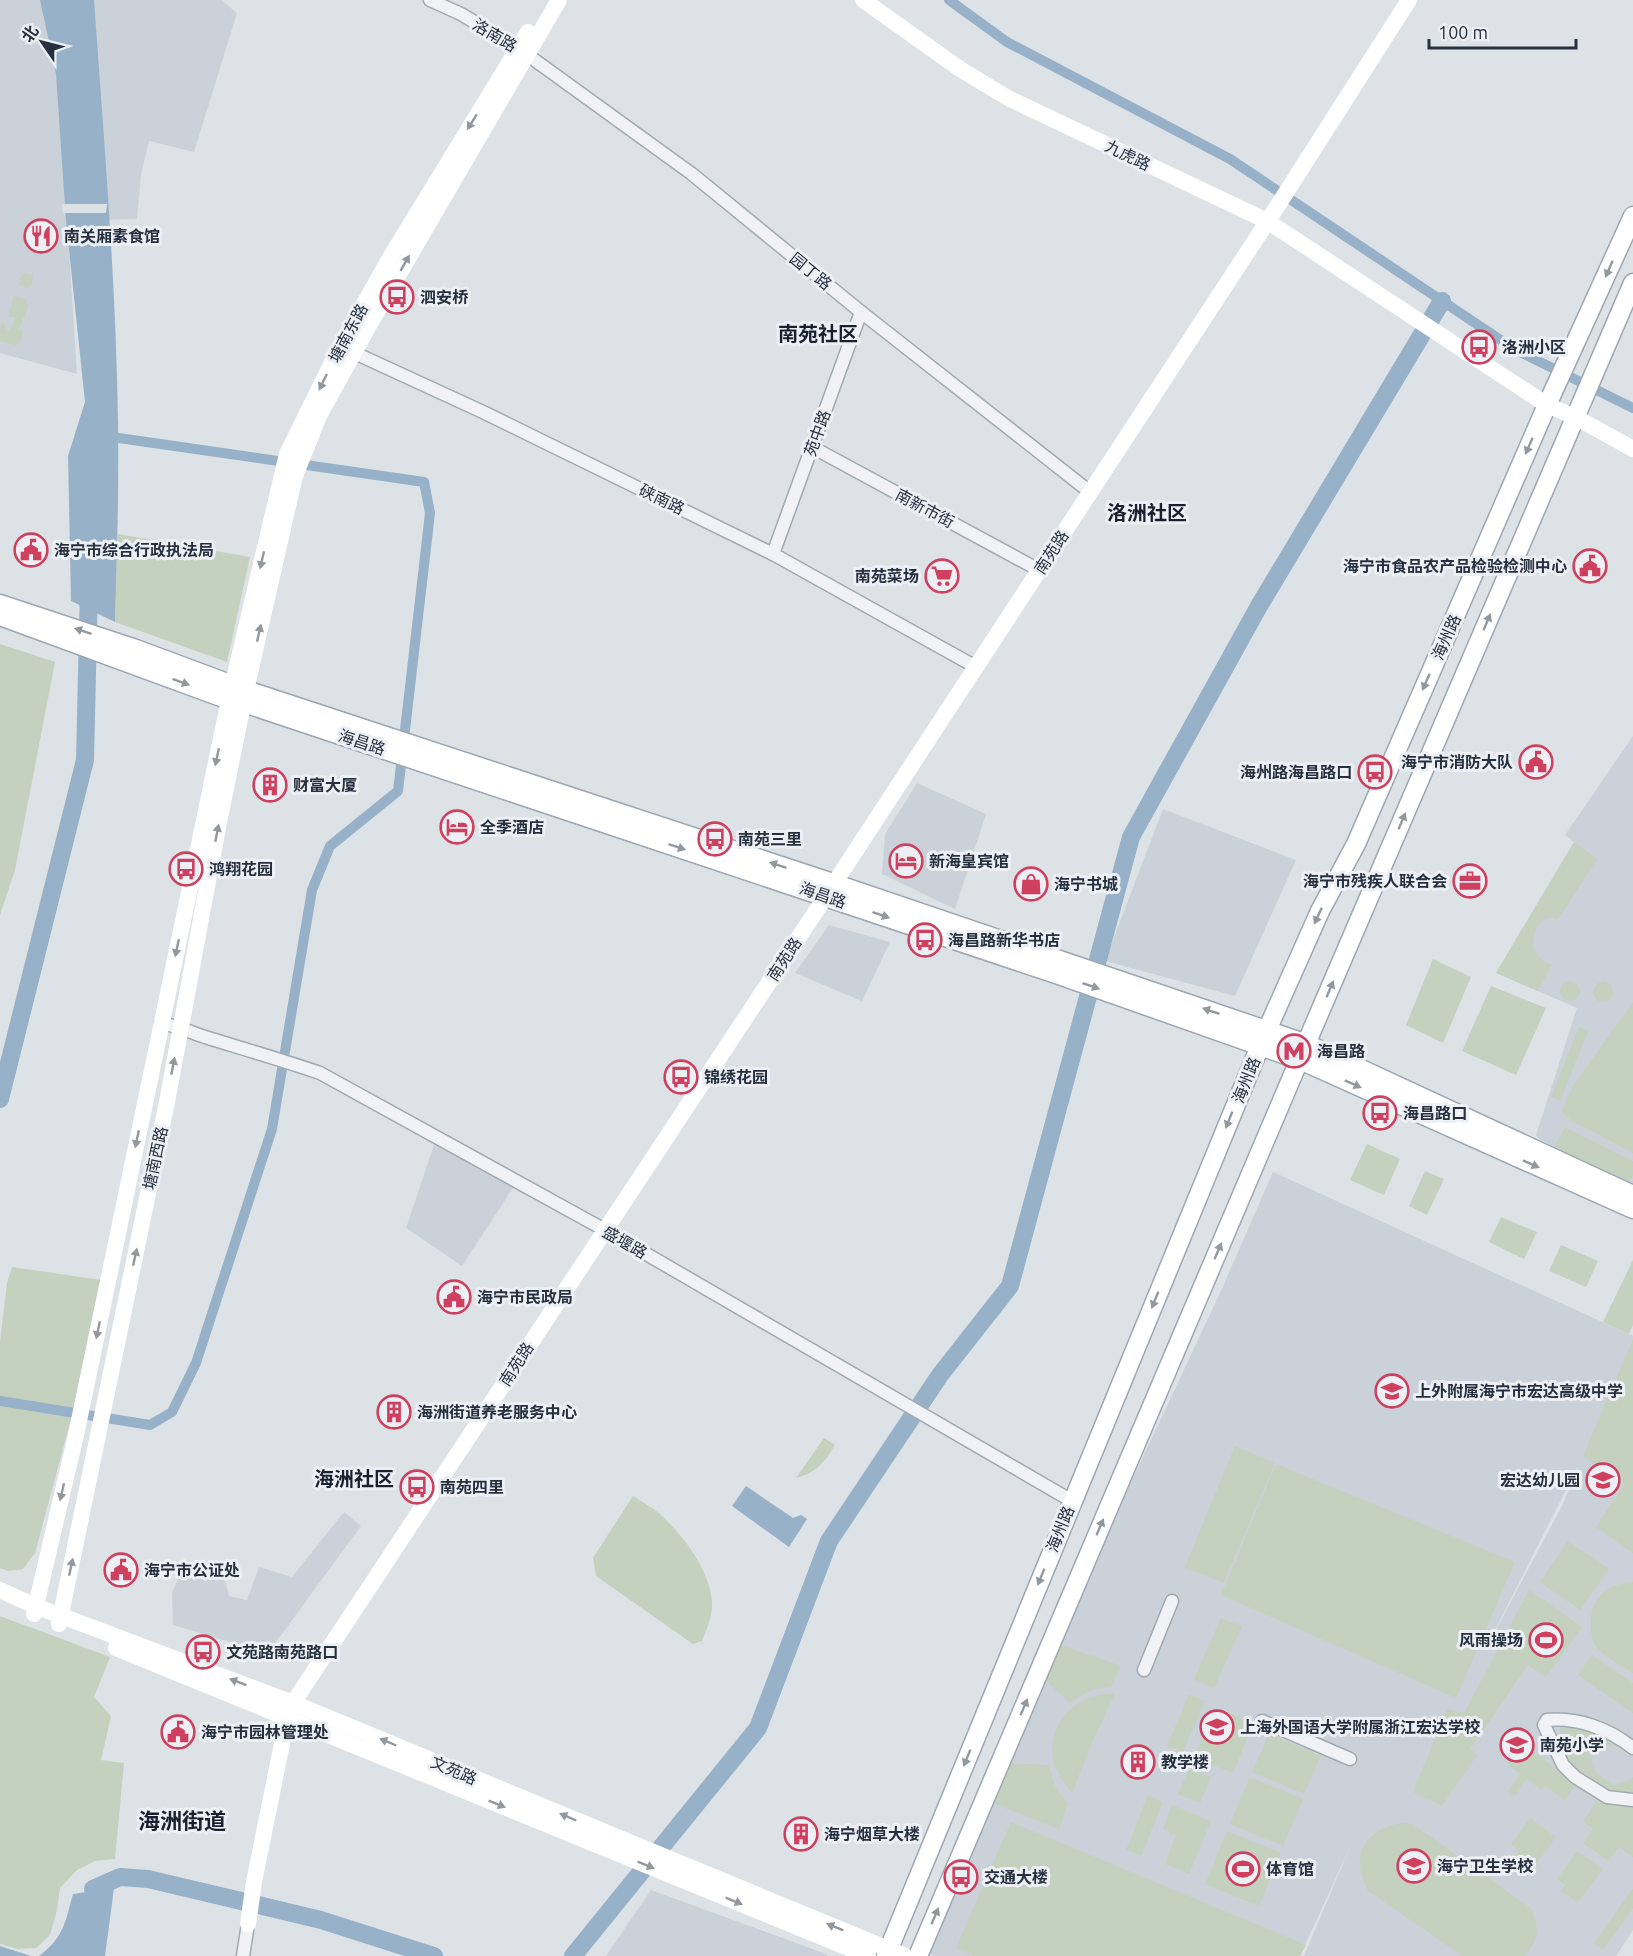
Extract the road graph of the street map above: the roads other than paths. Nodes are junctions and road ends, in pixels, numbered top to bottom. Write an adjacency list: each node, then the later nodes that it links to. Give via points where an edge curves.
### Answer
1 (430, 0): 6 (street, 洛南路)
2 (546, 0): 6 (main road, 塘南东路)
3 (559, 0): 6 (main road, 塘南东路)
4 (863, 0): 8 (main road, 九虎路, via 1008,98)
5 (1409, 0): 8 (main road, 南苑路)
6 (523, 51): 10 (street, 园丁路, via 692,174); 11 (main road, 塘南东路)
7 (1633, 216): 12 (main road, 海州路, one-way to 12)
8 (1270, 217): 12 (main road, 九虎路, via 1457,346); 17 (main road, 南苑路)
9 (1633, 283): 13 (main road, 海州路)
10 (861, 312): 14 (street, 苑中路); 17 (street, 园丁路)
11 (347, 350): 16 (main road, 塘南东路, via 308,444); 16 (main road, 塘南东路, one-way to 16, via 287,454); 18 (street, 硖南路)
12 (1550, 398): 13 (main road, 九虎路); 28 (main road, 海州路, one-way to 28, via 1356,844 1320,910)
13 (1578, 412): 15 (main road); 29 (main road, 海州路, one-way to 13)
14 (812, 447): 18 (street, 苑中路); 19 (street, 南新市街)
15 (1633, 449)
16 (288, 480): 24 (main road, 塘南东路)
17 (1090, 492): 19 (main road, 南苑路)
18 (773, 554): 23 (street, 硖南路)
19 (1039, 570): 23 (main road, 南苑路)
20 (0, 604): 22 (main road, 海昌路)
21 (0, 616): 22 (main road, 海昌路)
22 (30, 621): 24 (main road, 海昌路)
23 (976, 667): 25 (main road, 南苑路)
24 (238, 695): 25 (main road, 海昌路); 26 (main road, 塘南西路, one-way to 26); 27 (main road, 塘南西路, one-way to 24)
25 (829, 890): 28 (main road, 海昌路); 33 (main road, 南苑路)
26 (161, 1023): 27 (street, 盛堰路); 38 (main road, 塘南西路, one-way to 38, via 76,1435)
27 (181, 1027): 33 (street, 盛堰路, via 320,1073); 39 (main road, 塘南西路, one-way to 27)
28 (1263, 1038): 29 (main road, 海昌路); 30 (main road, 海昌路); 34 (main road, 海州路, one-way to 34)
29 (1307, 1044): 30 (main road, 海州路); 31 (main road, 海昌路)
30 (1300, 1060): 32 (main road, 海昌路, one-way to 32); 53 (main road, 海州路, one-way to 30)
31 (1633, 1195)
32 (1633, 1209)
33 (605, 1230): 34 (street, 盛堰路); 41 (main road, 南苑路)
34 (1072, 1501): 50 (main road, 海州路, one-way to 50)
35 (0, 1590): 38 (main road, 文苑路)
36 (0, 1599): 38 (main road, 文苑路)
37 (1173, 1601): 40 (street)
38 (35, 1610): 39 (main road, 文苑路)
39 (60, 1620): 41 (main road, 文苑路, one-way to 39); 42 (main road, 文苑路)
40 (1144, 1670)
41 (293, 1703): 42 (main road, 南苑路); 47 (main road, 文苑路, one-way to 41)
42 (287, 1719): 47 (main road, 文苑路, one-way to 47); 49 (main road, 南苑路)
43 (1262, 1720): 45 (street)
44 (1633, 1748): 46 (street, via 1597,1727 1573,1720 1547,1720 1544,1725 1563,1765 1575,1777 1607,1797)
45 (1350, 1759)
46 (1633, 1800)
47 (617, 1845): 48 (main road, 文苑路)
48 (685, 1873): 50 (main road, 文苑路, one-way to 48); 52 (main road, 文苑路, one-way to 52)
49 (248, 1924): 51 (street)
50 (893, 1954)
51 (243, 1956)
52 (868, 1956)
53 (918, 1956)

